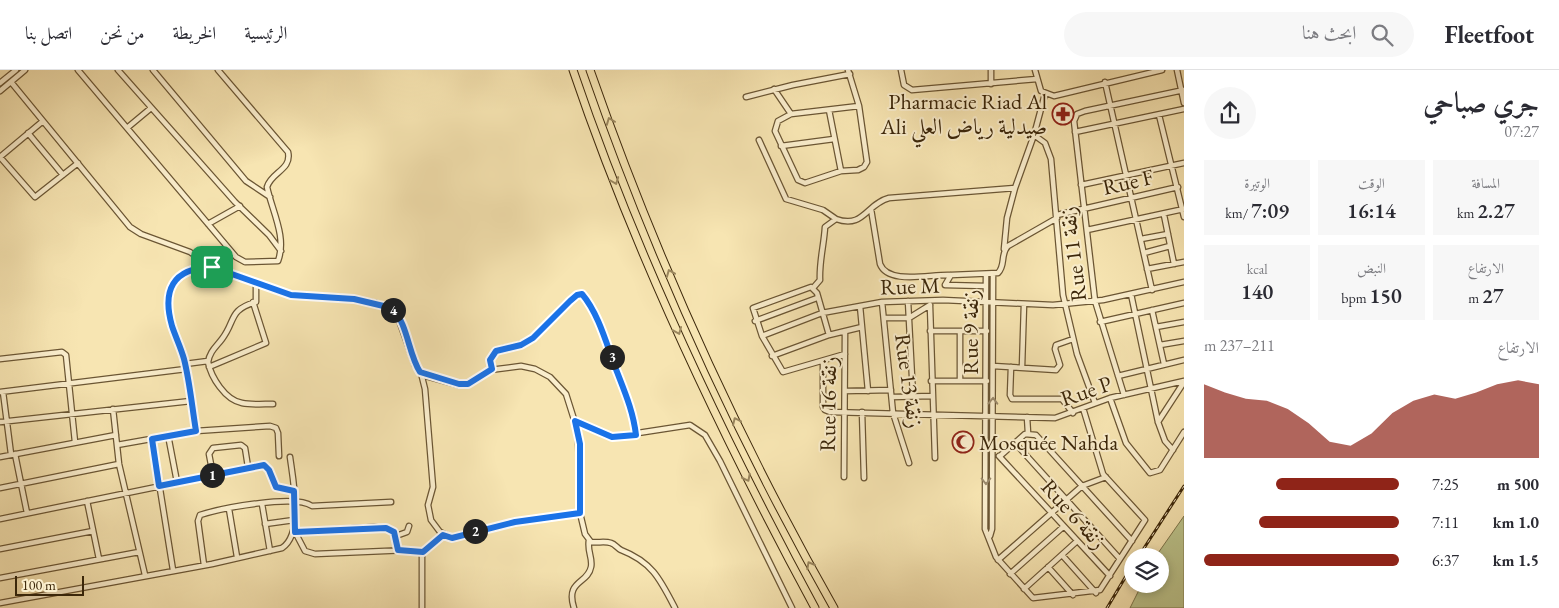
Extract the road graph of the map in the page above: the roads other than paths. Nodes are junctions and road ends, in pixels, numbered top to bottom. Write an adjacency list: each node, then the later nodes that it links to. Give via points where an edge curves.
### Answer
1 (16, 70): 18 (street)
2 (25, 70): 16 (street)
3 (78, 70): 35 (street)
4 (118, 70): 28 (street)
5 (154, 70): 52 (street, via 246,181)
6 (218, 70): 52 (street, via 288,152 286,166 269,181)
7 (573, 70): 242 (highway, one-way to 242, via 629,218 684,346 734,452)
8 (590, 70): 243 (highway, one-way to 8, via 752,454 693,328)
9 (901, 70): 19 (street, via 904,85 912,90)
10 (991, 70): 19 (street)
11 (1034, 70): 15 (street)
12 (1162, 70): 17 (street)
13 (1177, 70): 22 (street)
14 (849, 72): 20 (street); 26 (street)
15 (1037, 79): 19 (street); 23 (street)
16 (11, 82): 21 (street); 33 (street)
17 (1105, 82): 23 (street, via 1054,96); 27 (street)
18 (0, 83)
19 (991, 84)
20 (774, 90): 24 (street); 31 (street)
21 (0, 91)
22 (1182, 91): 25 (street); 27 (street)
23 (1045, 94): 38 (street)
24 (746, 97)
25 (1184, 103)
26 (859, 106): 29 (street); 46 (street, via 867,162 858,170)
27 (1111, 106): 34 (street); 36 (street, Rue 11 زنقة, via 1085,111 1075,117)
28 (151, 108): 35 (street); 54 (street)
29 (829, 110): 31 (street); 39 (street)
30 (1184, 110): 32 (street)
31 (791, 114): 41 (street, via 775,127)
32 (1159, 115): 34 (street); 45 (street)
33 (43, 121): 37 (street); 43 (street)
34 (1115, 124): 36 (street); 47 (street)
35 (127, 128): 63 (street)
36 (1075, 132): 49 (street, Rue 11 زنقة)
37 (28, 133): 42 (street); 48 (street)
38 (1034, 135): 51 (street); 59 (street, via 1049,149)
39 (834, 139): 41 (street); 46 (street)
40 (759, 140): 61 (street, via 786,199 823,210)
41 (782, 146): 46 (street, via 797,177 803,182)
42 (0, 157): 48 (street, via 35,197)
43 (78, 163): 48 (street); 73 (street, via 130,227 190,252)
44 (1184, 163): 45 (street)
45 (1172, 166): 47 (street); 50 (street)
46 (841, 171)
47 (1126, 174): 49 (street); 53 (street)
48 (63, 175)
49 (1081, 185): 56 (street, Rue 11 زنقة)
50 (1178, 187): 53 (street, Rue F); 57 (street)
51 (1015, 188): 55 (street, via 889,198); 68 (street)
52 (270, 197): 69 (street)
53 (1132, 197): 56 (street, Rue F); 62 (street)
54 (240, 206): 63 (street); 69 (street)
55 (870, 209): 61 (street, via 852,221); 75 (street, via 884,271 895,277)
56 (1084, 209): 59 (street, Rue F); 64 (street, Rue 11 زنقة)
57 (1183, 210): 58 (street); 60 (street)
58 (1164, 214): 62 (street); 65 (street)
59 (1057, 216): 68 (street, Rue F); 92 (street)
60 (1184, 217)
61 (836, 219): 81 (street, via 824,227 820,280)
62 (1137, 220): 64 (street); 66 (street)
63 (208, 224): 69 (street, via 236,257 245,262 278,261)
64 (1087, 230): 86 (street, Rue 11 زنقة)
65 (1168, 234): 66 (street); 67 (street)
66 (1141, 239): 70 (street)
67 (1170, 246): 70 (street); 72 (street)
68 (1004, 249): 77 (street, via 1001,270)
69 (281, 251)
70 (1144, 253): 74 (street)
71 (1184, 262): 72 (street)
72 (1174, 264): 74 (street)
73 (212, 267): 79 (street); 123 (street, via 191,270 175,278 170,288 172,324)
74 (1147, 269): 82 (street)
75 (952, 275): 76 (street); 80 (street, via 945,285)
76 (986, 275): 77 (street, Rue 9 زنقة); 80 (street, Rue 9 زنقة)
77 (993, 275): 90 (street, Rue 9 زنقة)
78 (1184, 282): 82 (street, Rue M)
79 (256, 283): 87 (street, via 256,302); 129 (street, via 300,297 338,297 392,308)
80 (986, 286): 89 (street, Rue 9 زنقة)
81 (814, 288): 84 (street); 101 (street, via 805,287 753,308)
82 (1152, 290): 83 (street, Rue M)
83 (1131, 294): 86 (street, Rue M); 98 (street)
84 (817, 298): 97 (street); 101 (street)
85 (908, 301): 88 (street, Rue M); 91 (street, Rue M); 100 (street)
86 (1094, 301): 92 (street, Rue M); 102 (street, Rue 11 زنقة)
87 (252, 302): 119 (street, via 233,316); 124 (street, via 266,343)
88 (882, 302): 95 (street, Rue M); 99 (street, Rue 13 زنقة)
89 (986, 302): 90 (street, Rue M); 91 (street, Rue M); 108 (street, Rue 9 زنقة)
90 (993, 302): 94 (street, Rue M); 122 (street, Rue 9 زنقة)
91 (930, 303): 100 (street); 106 (street)
92 (1064, 303): 94 (street, Rue M); 112 (street)
93 (1184, 303): 96 (street)
94 (1024, 304): 126 (street)
95 (860, 306): 97 (street, Rue M); 104 (street)
96 (1152, 310): 98 (street); 105 (street)
97 (822, 313): 110 (street); 111 (street, Rue M)
98 (1135, 314): 102 (street); 127 (street)
99 (884, 318): 100 (street); 137 (street, Rue 13 زنقة)
100 (909, 318): 142 (street)
101 (755, 321): 111 (street)
102 (1100, 322): 130 (street, Rue 11 زنقة)
103 (1184, 322): 105 (street)
104 (862, 327): 109 (street); 139 (street)
105 (1156, 327): 114 (street)
106 (930, 331): 107 (street); 131 (street)
107 (960, 331): 108 (street); 132 (street)
108 (987, 331): 133 (street, Rue 9 زنقة)
109 (845, 332): 110 (street); 115 (street, Rue 16 زنقة)
110 (829, 335): 116 (street)
111 (762, 336): 116 (street)
112 (1073, 339): 126 (street, via 1056,345 1060,365 1057,369); 147 (street)
113 (1184, 341): 114 (street)
114 (1160, 345): 121 (street)
115 (845, 354): 120 (street); 138 (street, Rue 16 زنقة)
116 (772, 356): 120 (street, via 782,371)
117 (0, 359): 135 (street, via 62,352 66,359)
118 (1184, 360): 121 (street)
119 (208, 361): 123 (street); 124 (street)
120 (824, 361): 151 (street, via 822,399 825,410)
121 (1164, 364): 127 (street)
122 (993, 366): 125 (street); 158 (street, Rue 9 زنقة, one-way to 122)
123 (186, 367): 135 (street); 146 (street)
124 (209, 367): 148 (street, via 223,390 240,403)
125 (1011, 367): 126 (street); 155 (street, via 1012,399 1060,399)
126 (1022, 367)
127 (1146, 368): 130 (street); 136 (street)
128 (492, 369): 129 (street, via 468,384); 161 (street, via 521,366 543,372 566,394); 168 (street, via 490,360 496,351 521,345 533,338 570,301 582,294 604,335 623,384)
129 (422, 374): 211 (street, via 433,486 428,506 431,520)
130 (1118, 376): 141 (street, Rue 11 زنقة)
131 (931, 381): 132 (street); 143 (street)
132 (960, 381): 133 (street)
133 (987, 381): 157 (street, Rue 9 زنقة)
134 (1184, 382): 136 (street, Rue P); 162 (street)
135 (68, 383): 140 (street); 153 (street)
136 (1151, 389): 141 (street, Rue P); 162 (street)
137 (892, 390): 139 (street); 144 (street, Rue 13 زنقة)
138 (845, 391): 139 (street); 151 (street, Rue 16 زنقة)
139 (868, 391)
140 (2, 392): 160 (street)
141 (1124, 394): 145 (street, Rue P)
142 (913, 396): 143 (street); 144 (street)
143 (932, 396): 156 (street)
144 (892, 398): 154 (street, Rue 13 زنقة)
145 (1110, 398): 147 (street, Rue P); 173 (street, via 1123,436 1150,473 1156,472)
146 (191, 401): 150 (street); 163 (street)
147 (1095, 403): 149 (street, Rue P)
148 (273, 404)
149 (1083, 408): 155 (street, Rue P); 186 (street, via 1099,465)
150 (113, 409): 153 (street); 166 (street)
151 (844, 412): 152 (street, Rue P); 185 (street, Rue 16 زنقة)
152 (862, 412): 154 (street, Rue P); 187 (street)
153 (71, 413): 160 (street); 170 (street)
154 (893, 413): 156 (street, Rue P); 181 (street, Rue 13 زنقة)
155 (1073, 413): 159 (street, Rue P, via 1055,418)
156 (932, 414): 157 (street, Rue P); 180 (street)
157 (986, 416): 158 (street, Rue P); 213 (street, Rue 9 زنقة, one-way to 213, via 985,529)
158 (992, 416): 159 (street, Rue P); 177 (street, Rue 9 زنقة)
159 (1027, 417): 165 (street)
160 (3, 421): 174 (street)
161 (575, 421): 168 (street, via 612,437); 202 (street, via 580,444)
162 (1158, 422): 173 (street, via 1164,441)
163 (196, 431): 167 (street); 175 (street, via 272,426 278,433)
164 (1184, 432): 173 (street)
165 (1028, 433): 171 (street); 191 (street, via 1038,437)
166 (116, 435): 170 (street); 172 (street)
167 (168, 435): 169 (street); 188 (street)
168 (636, 435): 241 (street, via 690,425 705,435)
169 (152, 439): 172 (street); 190 (street)
170 (75, 442): 174 (street)
171 (1015, 443): 178 (street); 196 (street)
172 (117, 445): 182 (street)
173 (1173, 450)
174 (13, 454): 179 (street); 189 (street)
175 (279, 456)
176 (290, 456): 193 (street)
177 (993, 456): 178 (street); 213 (street, Rue 9 زنقة)
178 (1000, 456): 203 (street, Rue 6 زنقة)
179 (0, 457)
180 (934, 458)
181 (909, 463)
182 (120, 464): 189 (street); 194 (street)
183 (248, 468): 184 (street); 184 (street, via 245,448 241,445 213,448 209,454); 193 (street, via 264,465 276,487)
184 (213, 475): 188 (street)
185 (844, 477)
186 (1106, 477): 191 (street); 215 (street, via 1145,521)
187 (864, 478)
188 (177, 482): 190 (street)
189 (21, 484): 192 (street); 201 (street)
190 (159, 486): 194 (street); 229 (street)
191 (1082, 486): 196 (street); 215 (street)
192 (0, 488)
193 (294, 491): 195 (street)
194 (126, 493): 197 (street); 220 (street)
195 (294, 500): 198 (street, via 312,506); 199 (street); 205 (street)
196 (1067, 500): 203 (street); 225 (street)
197 (87, 501): 201 (street); 209 (street)
198 (391, 502)
199 (262, 504): 200 (street); 206 (street)
200 (229, 509): 223 (street); 227 (street, via 198,517)
201 (27, 513): 204 (street)
202 (580, 513): 211 (street, via 515,522 452,538); 214 (street, via 584,534)
203 (1052, 513): 208 (street, Rue 6 زنقة); 226 (street)
204 (0, 519)
205 (294, 520): 206 (street); 210 (street)
206 (265, 524): 219 (street)
207 (408, 526): 212 (street, via 407,532)
208 (1063, 527): 216 (street, Rue 6 زنقة); 230 (street)
209 (92, 531): 217 (street); 224 (street)
210 (294, 531): 212 (street, via 374,527 390,529); 218 (street, via 305,551 315,554); 219 (street, via 289,544)
211 (443, 535): 221 (street)
212 (396, 536): 218 (street)
213 (990, 536): 226 (street, Rue 9 زنقة)
214 (589, 540): 239 (street, via 587,551 591,568 576,584 572,598); 240 (street, via 612,543 643,560 658,576)
215 (1132, 541): 225 (street)
216 (1076, 542): 222 (street); 232 (street, Rue 6 زنقة)
217 (0, 549)
218 (398, 550): 221 (street)
219 (270, 551): 223 (street)
220 (139, 552): 224 (street); 231 (street)
221 (423, 552): 238 (street)
222 (1062, 555): 228 (street); 235 (street)
223 (237, 558): 227 (street)
224 (99, 559): 233 (street)
225 (1120, 559): 232 (street)
226 (998, 560): 230 (street, Rue 9 زنقة)
227 (204, 564): 229 (street)
228 (1048, 567): 234 (street); 236 (street)
229 (173, 570): 231 (street)
230 (1010, 574): 234 (street, Rue 9 زنقة)
231 (144, 576): 237 (street)
232 (1110, 576): 235 (street)
233 (0, 578)
234 (1024, 589): 236 (street, Rue 9 زنقة, via 1033,598)
235 (1096, 592): 236 (street)
236 (1073, 595)
237 (0, 603)
238 (422, 608)
239 (574, 608)
240 (675, 608)
241 (792, 608)
242 (815, 608)
243 (834, 608)

